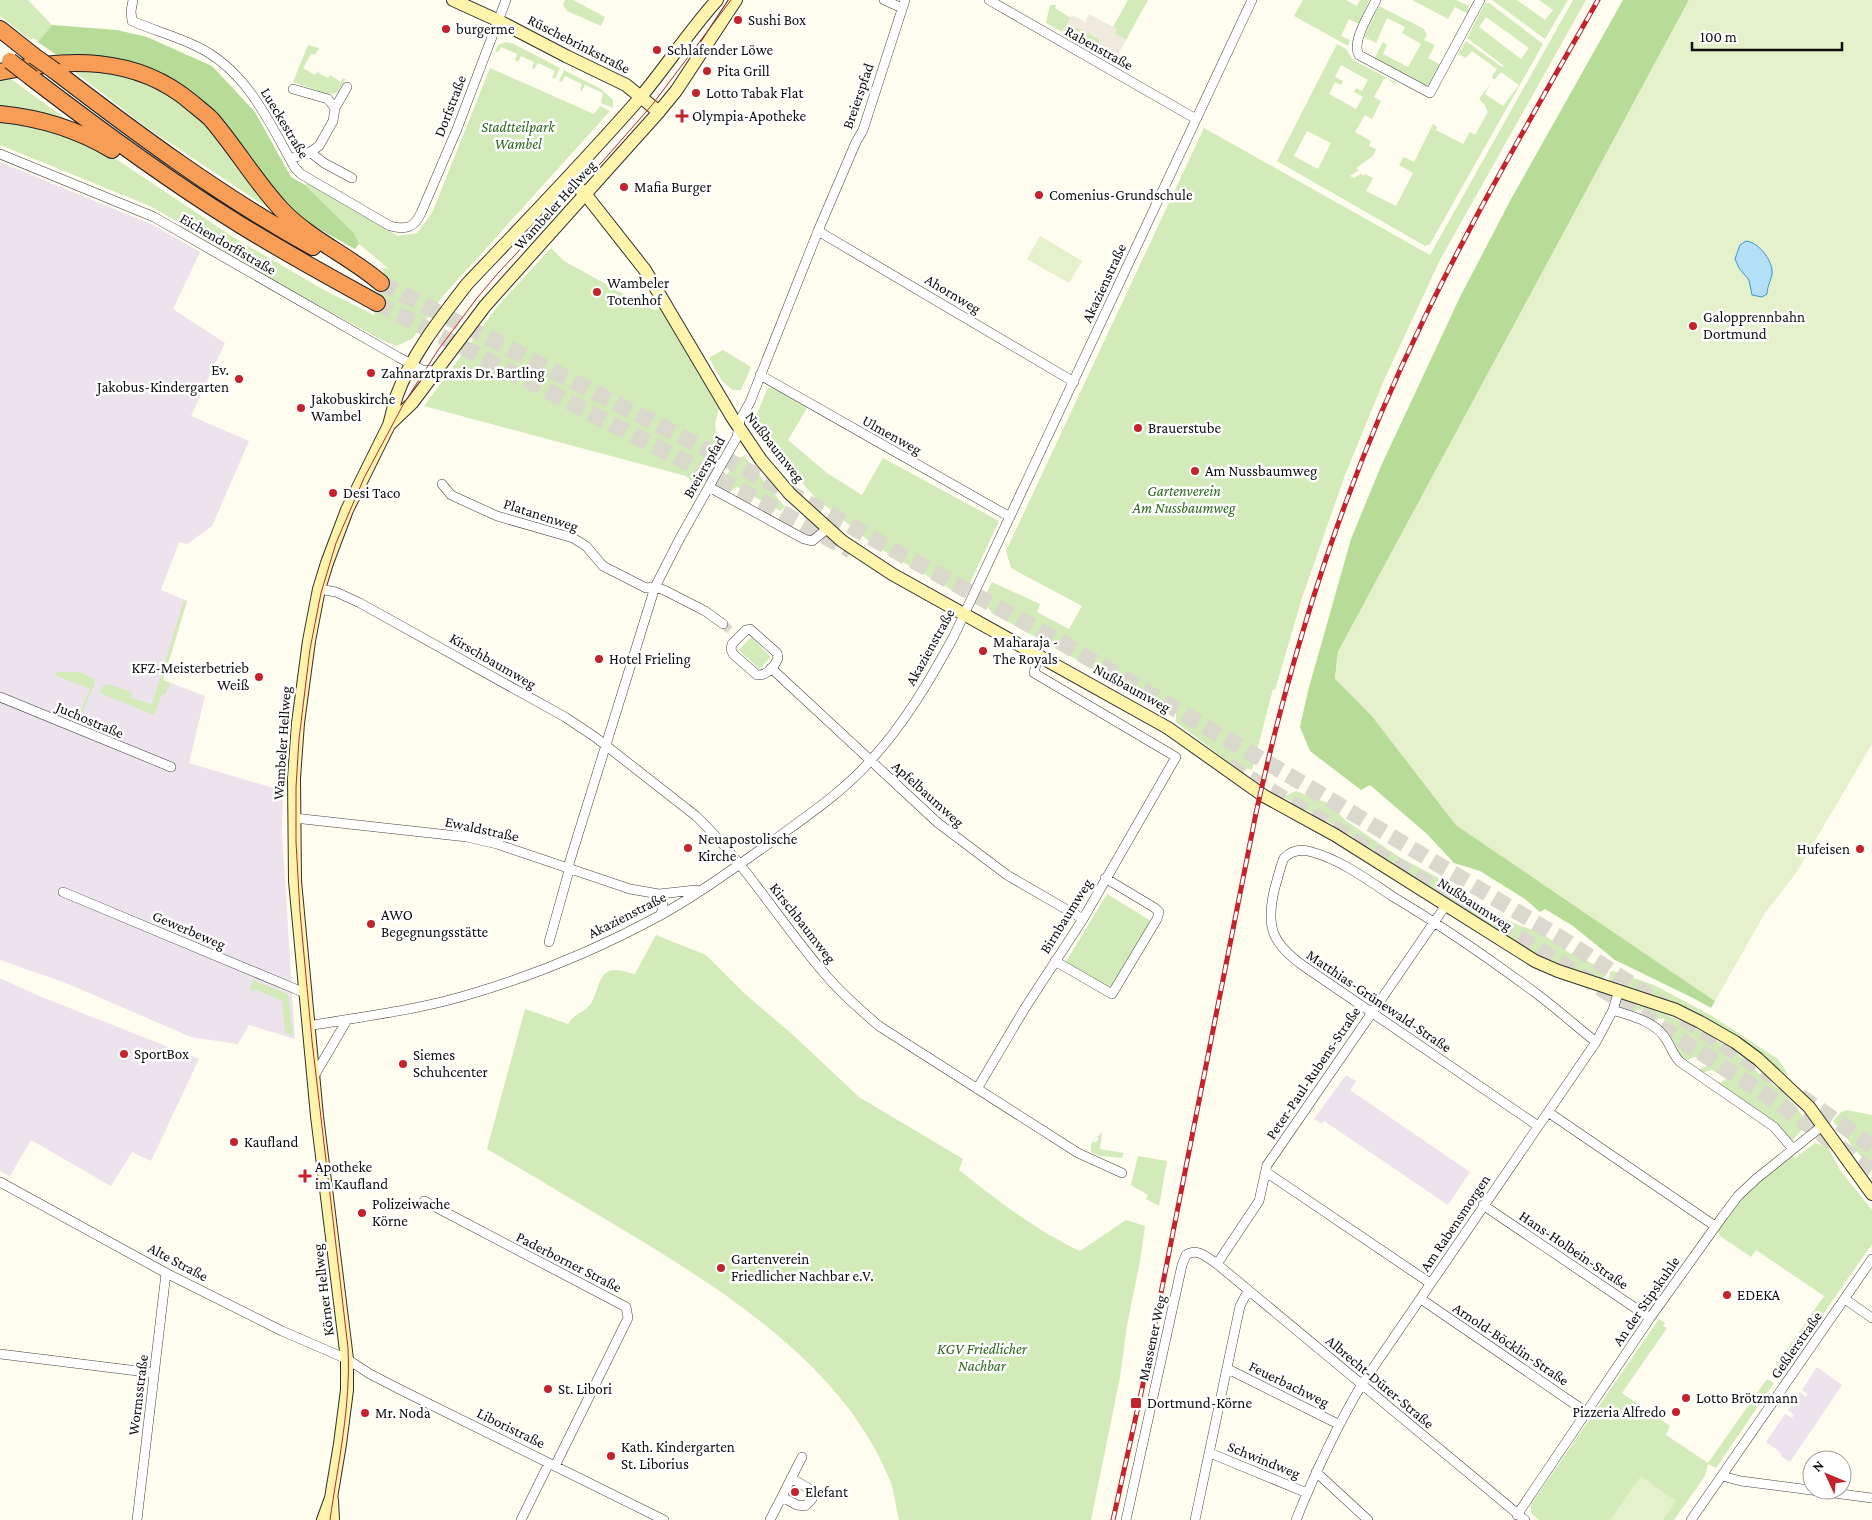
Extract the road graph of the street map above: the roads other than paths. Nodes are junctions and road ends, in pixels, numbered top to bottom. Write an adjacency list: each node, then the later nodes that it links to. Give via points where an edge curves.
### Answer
1 (132, 0): 24 (street, Lueckestraße, via 132,21 196,46 220,61 252,93)
2 (453, 0): 12 (main road, Rüschebrinkstraße)
3 (506, 0): 12 (street, Dorfstraße)
4 (718, 0): 17 (main road, Wambeler Hellweg)
5 (736, 0): 19 (main road, Wambeler Hellweg)
6 (884, 0): 11 (street)
7 (989, 0): 21 (street, Rabenstraße)
8 (1252, 0): 21 (street, Akazienstraße)
9 (1376, 0): 10 (street, via 1356,51 1430,93)
10 (1478, 0)
11 (903, 4): 30 (street, Breierspfad, via 863,130)
12 (497, 20): 17 (main road, Rüschebrinkstraße, via 626,85); 29 (street, Dorfstraße, via 457,129)
13 (0, 29): 14 (highway, bridge, via 34,56 54,72 140,136 195,173 283,230 381,283 282,210 210,118 169,86 115,66 91,62 67,62 31,65)
14 (3, 62): 27 (highway, bridge, via 32,78)
15 (347, 87): 18 (street)
16 (293, 89): 18 (street, via 328,99)
17 (641, 96): 19 (main road, Rüschebrinkstraße); 25 (main road, Wambeler Hellweg)
18 (335, 108): 22 (street, via 329,129 319,146)
19 (659, 112): 28 (main road, Wambeler Hellweg)
20 (0, 114): 27 (highway, via 52,122 112,150 143,172)
21 (1196, 119): 35 (street, Akazienstraße)
22 (310, 152): 24 (street); 26 (street)
23 (0, 154): 32 (street, Eichendorffstraße, via 154,217)
24 (290, 160): 29 (street, Lueckestraße, via 308,179 390,226 406,228)
25 (568, 177): 28 (main road, Nußbaumweg); 32 (main road, Wambeler Hellweg, via 467,284 436,324)
26 (352, 178)
27 (178, 185): 31 (highway, via 231,220)
28 (586, 195): 33 (main road, Wambeler Hellweg, via 505,284); 37 (main road, Nußbaumweg, via 645,270)
29 (417, 222)
30 (818, 231): 34 (street, Breierspfad); 35 (street, Ahornweg)
31 (377, 303)
32 (412, 365): 33 (street, Eichendorffstraße, via 422,370); 36 (main road, Wambeler Hellweg, via 397,395)
33 (435, 370): 36 (main road, Wambeler Hellweg, via 412,403)
34 (760, 375): 37 (street, Breierspfad, via 740,420); 40 (street, Ulmenweg)
35 (1074, 382): 40 (street, Akazienstraße)
36 (389, 425): 43 (main road, Wambeler Hellweg, via 347,510)
37 (740, 429): 39 (street, Breierspfad); 41 (main road, Nußbaumweg, via 761,460)
38 (442, 484): 42 (street, Platanenweg, via 452,495 497,516 573,538 586,546 603,566 646,588)
39 (709, 488): 41 (street, via 804,539 812,541); 42 (street, Breierspfad)
40 (1010, 517): 44 (street, Akazienstraße)
41 (827, 529): 44 (main road, Nußbaumweg, via 875,564)
42 (655, 587): 45 (street, via 705,611); 49 (street, Breierspfad)
43 (319, 589): 49 (street, Kirschbaumweg, via 336,592 404,626 565,718); 52 (main road, Wambeler Hellweg, via 298,724)
44 (964, 614): 46 (main road, Nußbaumweg); 50 (street, Akazienstraße, via 916,702)
45 (723, 624)
46 (1038, 655): 55 (street, Birnbaumweg, via 1034,673 1176,757); 59 (main road, Nußbaumweg, via 1168,728 1264,796 1335,835)
47 (772, 668): 47 (street, via 766,674 757,675 731,649 736,636 746,630 754,632 777,653 777,662); 50 (street, Apfelbaumweg)
48 (0, 697): 51 (street, Juchostraße)
49 (606, 746): 53 (street, Kirschbaumweg, via 696,816); 54 (street, Breierspfad)
50 (871, 761): 53 (street, Akazienstraße, via 826,802); 61 (street, Apfelbaumweg, via 938,823 984,859)
51 (171, 767)
52 (294, 818): 54 (street, Ewaldstraße, via 467,837); 66 (main road, Wambeler Hellweg, via 295,881)
53 (740, 864): 56 (street, Akazienstraße); 73 (street, Kirschbaumweg, via 819,968 858,1008 900,1041)
54 (569, 867): 58 (street, Ewaldstraße, via 630,889); 63 (street, Breierspfad)
55 (1105, 878): 61 (street, Birnbaumweg); 64 (street, via 1159,912 1117,986 1112,994)
56 (701, 890): 58 (street, Ewaldstraße); 60 (street, Akazienstraße)
57 (63, 892): 66 (street, Gewerbeweg)
58 (659, 894): 60 (street, via 664,904)
59 (1446, 905): 62 (street, Peter-Paul-Rubens-Straße); 65 (main road, Nußbaumweg, via 1535,960 1558,971)
60 (661, 915): 69 (street, Akazienstraße, via 533,974 410,1010)
61 (1083, 919): 64 (street, Birnbaumweg)
62 (1434, 922): 68 (street, Peter-Paul-Rubens-Straße); 68 (street, Matthias-Grünewald-Straße, via 1319,854 1296,851 1282,861 1270,907 1270,920 1278,942 1296,961); 71 (street, via 1539,995)
63 (549, 942)
64 (1055, 961): 73 (street, Birnbaumweg)
65 (1619, 990): 67 (street, Am Rabensmorgen); 76 (main road, Nußbaumweg, via 1676,1010 1735,1042 1772,1071)
66 (305, 993): 70 (main road, Wambeler Hellweg)
67 (1613, 1010): 71 (street, Am Rabensmorgen); 77 (street, via 1643,1020 1658,1030 1680,1062 1774,1127)
68 (1371, 1012): 75 (street, Matthias-Grünewald-Straße); 78 (street, Peter-Paul-Rubens-Straße, via 1267,1165)
69 (347, 1020): 70 (street, Akazienstraße); 72 (street)
70 (308, 1026): 72 (main road, Wambeler Hellweg)
71 (1596, 1042): 74 (street, Am Rabensmorgen)
72 (313, 1078): 95 (main road, Körner Hellweg)
73 (976, 1089): 79 (street, Kirschbaumweg, via 1078,1153)
74 (1548, 1112): 75 (street, Am Rabensmorgen); 84 (street)
75 (1538, 1126): 83 (street, Am Rabensmorgen)
76 (1822, 1126): 77 (street, An der Stipskuhle); 81 (main road, Nußbaumweg)
77 (1793, 1149): 84 (street, An der Stipskuhle, via 1738,1196)
78 (1266, 1172): 86 (street, Peter-Paul-Rubens-Straße, via 1259,1201); 88 (street)
79 (1122, 1173)
80 (0, 1182): 87 (street, Alte Straße)
81 (1872, 1194)
82 (424, 1201): 103 (street, Paderborner Straße, via 626,1307 628,1318)
83 (1484, 1205): 88 (street, Am Rabensmorgen); 92 (street, Hans-Holbein-Straße)
84 (1715, 1226): 92 (street, An der Stipskuhle)
85 (1872, 1259): 91 (street, Geßlerstraße)
86 (1216, 1264): 89 (street, Albrecht-Dürer-Straße); 118 (street, Massener Weg, via 1194,1252 1184,1259)
87 (166, 1273): 95 (street, Alte Straße, via 282,1331); 97 (street, Wormsstraße)
88 (1430, 1283): 90 (street, Am Rabensmorgen)
89 (1248, 1291): 96 (street, via 1240,1306); 98 (street, Albrecht-Dürer-Straße)
90 (1421, 1299): 98 (street, Am Rabensmorgen); 99 (street, Arnold-Böcklin-Straße)
91 (1844, 1299): 93 (street); 105 (street, Geßlerstraße)
92 (1650, 1318): 99 (street, An der Stipskuhle)
93 (1872, 1318)
94 (0, 1354): 97 (street)
95 (347, 1359): 103 (street, Liboristraße, via 378,1378); 109 (main road, Körner Hellweg, via 347,1390)
96 (1228, 1369): 100 (street, Feuerbachweg); 101 (street)
97 (154, 1373): 112 (street, Wormsstraße)
98 (1362, 1384): 100 (street, Am Rabensmorgen); 111 (street, Albrecht-Dürer-Straße)
99 (1586, 1412): 111 (street, An der Stipskuhle)
100 (1338, 1424): 104 (street, Am Rabensmorgen)
101 (1210, 1453): 107 (street, Schwindweg); 119 (street)
102 (802, 1457): 106 (street)
103 (552, 1464): 115 (street, Paderborner Straße); 116 (street, Liboristraße)
104 (1316, 1472): 107 (street, Am Rabensmorgen); 121 (street)
105 (1722, 1476): 110 (street); 122 (street, Geßlerstraße)
106 (791, 1478): 108 (street); 108 (street, via 808,1488 812,1499 805,1506)
107 (1307, 1493): 120 (street, Am Rabensmorgen)
108 (782, 1497): 117 (street)
109 (331, 1498): 113 (main road, Körner Hellweg); 114 (main road, Körner Hellweg)
110 (1872, 1498)
111 (1521, 1517)
112 (137, 1520)
113 (323, 1520)
114 (334, 1520)
115 (521, 1520)
116 (664, 1520)
117 (770, 1520)
118 (1126, 1520)
119 (1195, 1520)
120 (1296, 1520)
121 (1368, 1520)
122 (1691, 1520)

